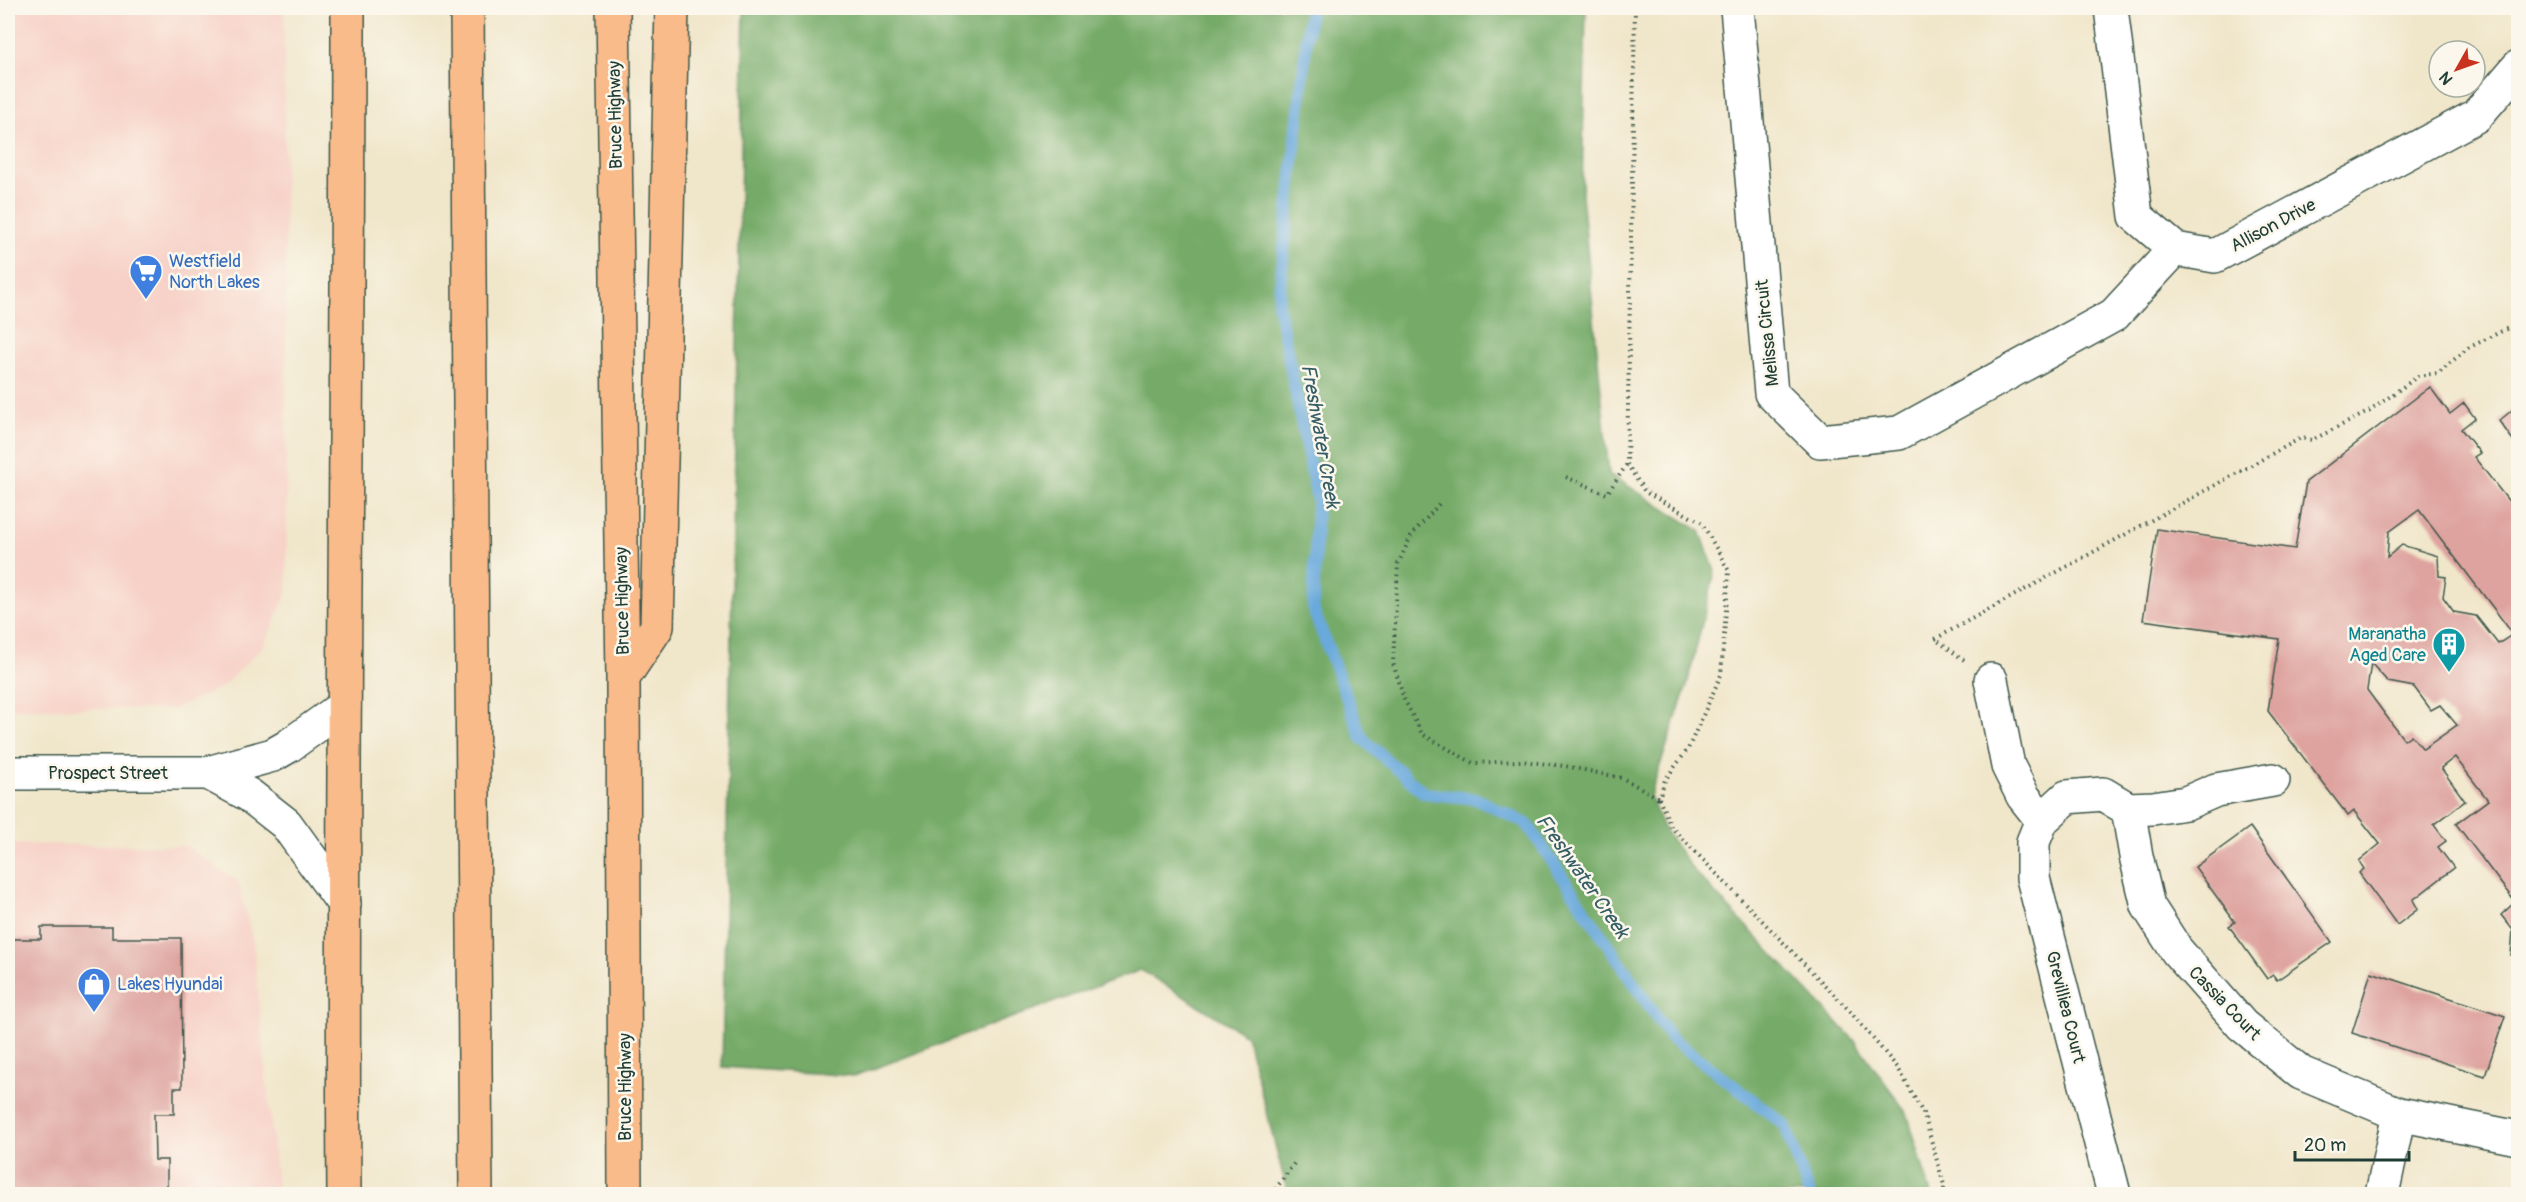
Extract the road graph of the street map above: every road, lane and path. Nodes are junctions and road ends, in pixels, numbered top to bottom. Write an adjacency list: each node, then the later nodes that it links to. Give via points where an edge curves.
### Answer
1 (348, 8): 16 (main road)
2 (467, 8): 28 (main road)
3 (613, 8): 14 (main road, Bruce Highway)
4 (672, 8): 14 (main road, via 657,627)
5 (1635, 8): 11 (path)
6 (1737, 8): 9 (street, Melissa Circuit, via 1772,393 1820,441 1899,434 2114,315)
7 (2111, 8): 9 (street, via 2136,216)
8 (2518, 67): 9 (street, Allison Drive, via 2476,116 2215,256)
9 (2175, 249)
10 (2518, 323): 15 (path, via 2468,348 2438,373 2418,376 2370,411 2312,440 2301,438 1935,639)
11 (1627, 464): 12 (path, via 1607,494); 20 (path, via 1645,492 1702,524 1729,571 1721,675 1688,749 1665,780)
12 (1566, 477)
13 (1439, 504): 20 (path, via 1411,536 1398,564 1393,663 1404,699 1422,734 1473,764 1521,761 1565,766 1622,778)
14 (623, 678): 29 (main road, Bruce Highway)
15 (1991, 680): 22 (street, via 2008,766 2023,796)
16 (344, 706): 18 (street, Prospect Street, via 273,755); 23 (main road)
17 (8, 773): 18 (street, Prospect Street)
18 (208, 773): 23 (street, Prospect Street, via 256,799 286,824)
19 (2273, 780): 21 (street, via 2216,790 2186,803)
20 (1659, 798): 31 (path, via 1671,827 1847,1008 1898,1068 1924,1115)
21 (2128, 809): 22 (street, Grevilliea Court, via 2103,794 2067,797); 24 (street, Cassia Court, via 2148,906 2177,951 2242,1025 2301,1073)
22 (2042, 820): 32 (street, Grevilliea Court, via 2033,842 2033,878)
23 (344, 904): 27 (main road)
24 (2399, 1114): 25 (street, Cassia Court); 33 (street)
25 (2518, 1138)
26 (1295, 1162): 30 (path)
27 (344, 1194)
28 (476, 1194)
29 (625, 1194)
30 (1272, 1194)
31 (1944, 1194)
32 (2114, 1194)
33 (2382, 1194)

